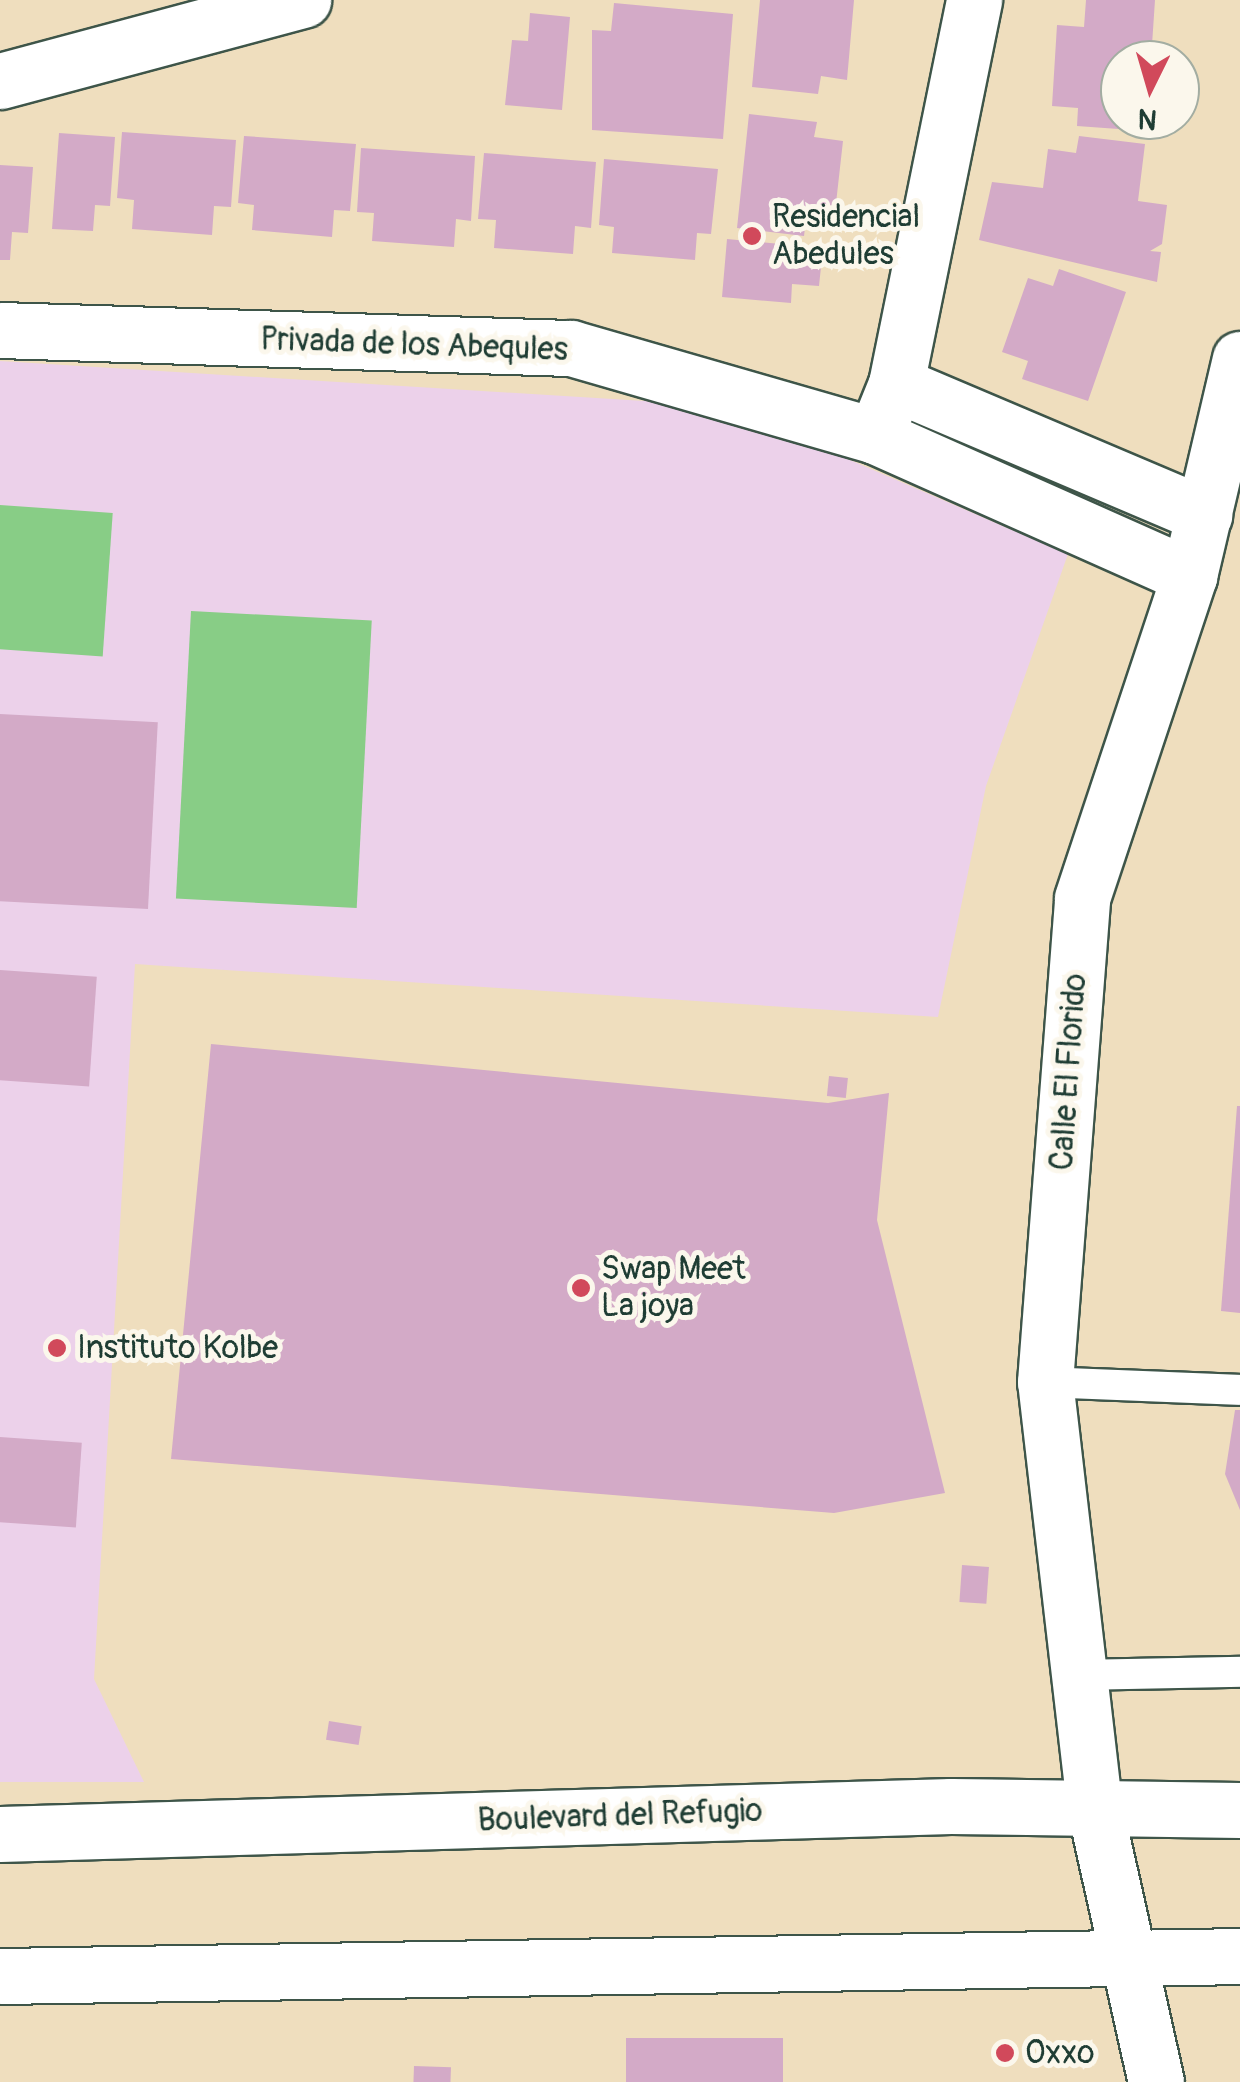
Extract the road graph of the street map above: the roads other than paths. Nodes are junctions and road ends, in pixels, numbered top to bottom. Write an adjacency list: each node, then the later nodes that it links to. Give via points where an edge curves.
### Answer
1 (303, 0): 3 (main road)
2 (974, 0): 6 (main road)
3 (0, 81)
4 (0, 330): 7 (main road, Privada de los Abequles, via 571,348)
5 (1240, 359): 8 (main road, Calle El Florido)
6 (896, 384): 7 (main road); 8 (main road)
7 (875, 436): 9 (main road, Privada de los Abequles)
8 (1204, 515): 9 (main road, Calle El Florido)
9 (1189, 576): 10 (main road, Calle El Florido, via 1082,898)
10 (1044, 1382): 11 (lane); 13 (main road, Calle El Florido)
11 (1240, 1390)
12 (1240, 1672): 13 (lane)
13 (1078, 1675): 14 (main road, Calle El Florido)
14 (1094, 1804): 15 (main road, Boulevard del Refugio); 16 (main road, Boulevard del Refugio); 17 (main road, Calle El Florido)
15 (1240, 1810)
16 (0, 1834)
17 (1123, 1951): 18 (main road); 19 (main road); 20 (main road, Calle El Florido)
18 (1240, 1956)
19 (0, 1976)
20 (1156, 2082)

